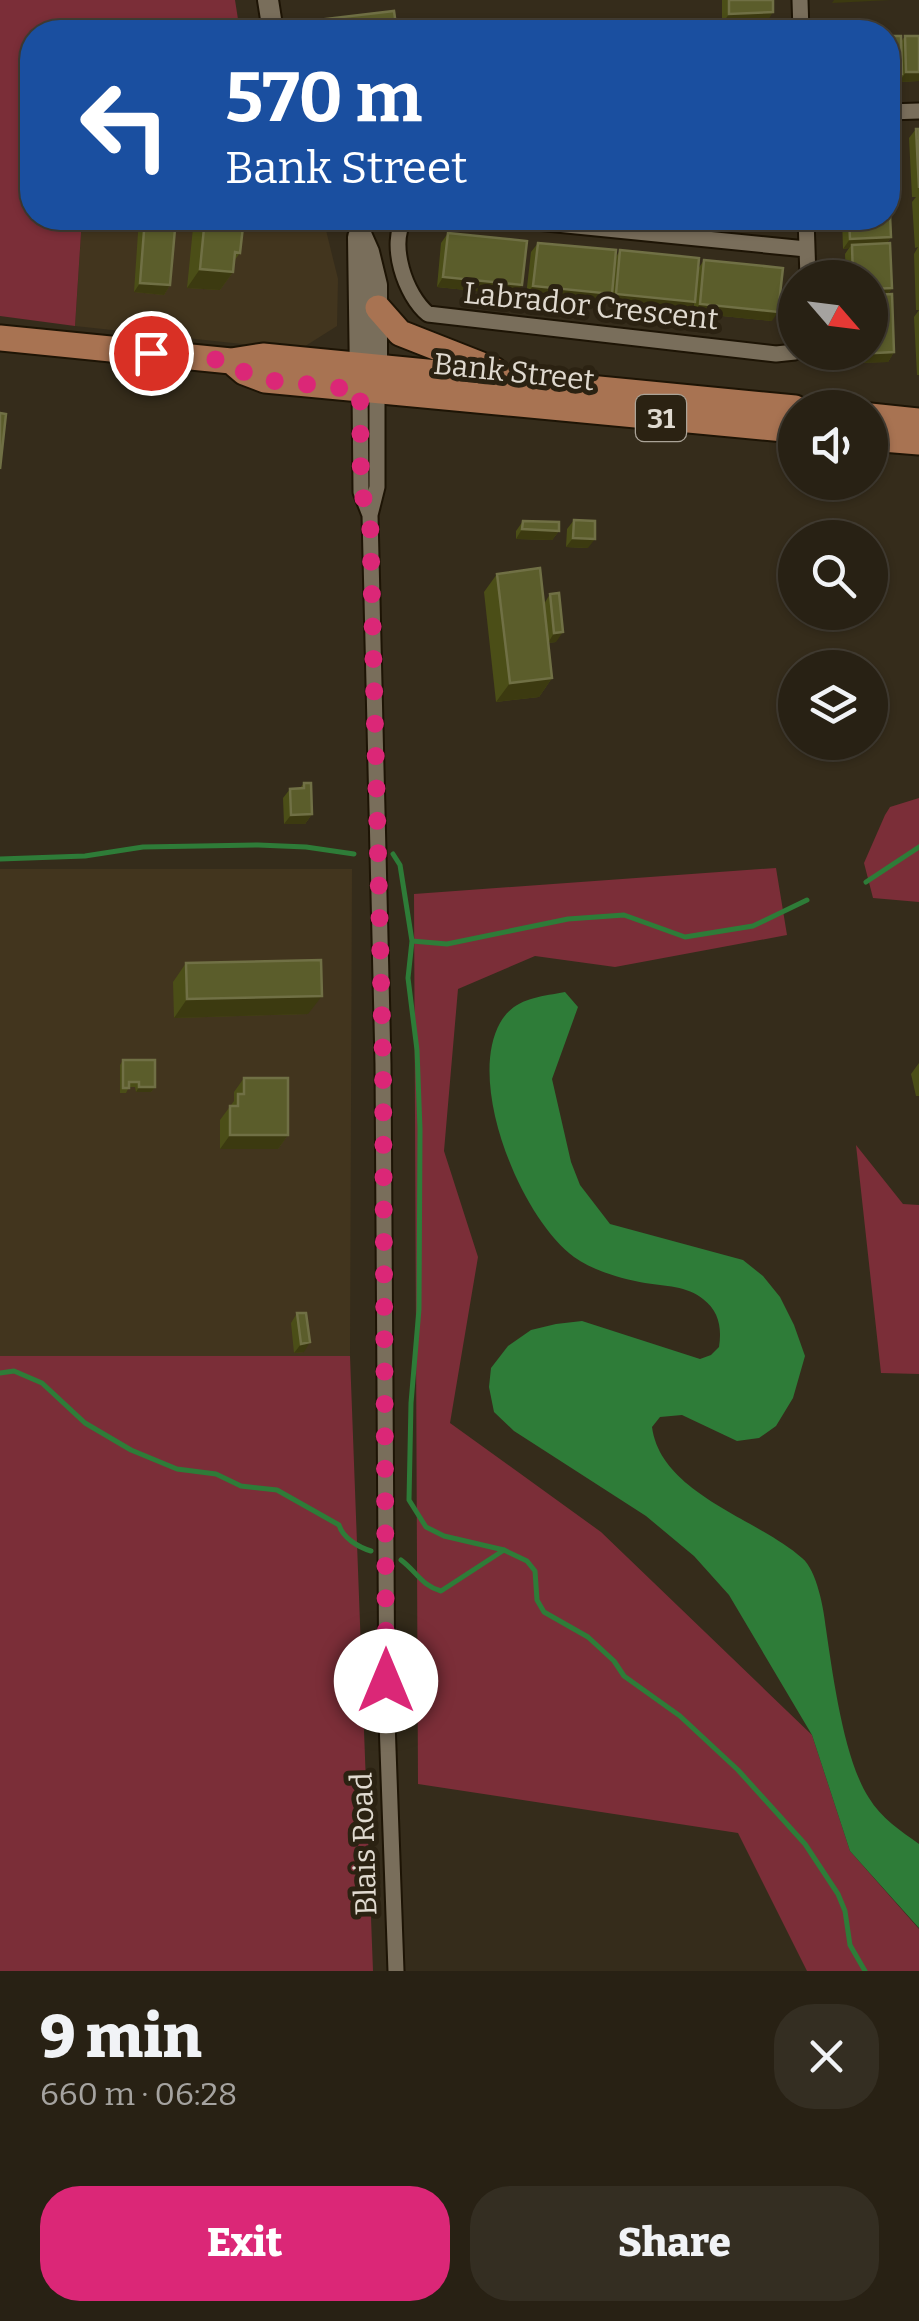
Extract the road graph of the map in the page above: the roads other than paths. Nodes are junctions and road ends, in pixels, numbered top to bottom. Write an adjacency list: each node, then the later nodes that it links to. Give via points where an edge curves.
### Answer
1 (357, 230): 11 (street)
2 (358, 230): 8 (street, via 374,269)
3 (402, 230): 10 (street, Labrador Crescent, via 406,285 428,314)
4 (668, 230): 6 (street)
5 (806, 230): 6 (street)
6 (806, 249): 7 (street)
7 (807, 260)
8 (378, 308): 11 (street); 12 (main road, via 400,333)
9 (0, 338): 11 (main road, Bank Street / 31, via 231,361 266,380)
10 (778, 354)
11 (369, 379): 12 (main road, Bank Street / 31); 16 (main road, Bank Street / 31); 19 (street, Blais Road, via 361,492 370,515 383,1064 386,1721)
12 (518, 379): 13 (main road, Bank Street / 31)
13 (778, 406)
14 (888, 417): 15 (main road)
15 (919, 420)
16 (778, 428)
17 (888, 439): 18 (main road)
18 (919, 442)
19 (396, 1971)

